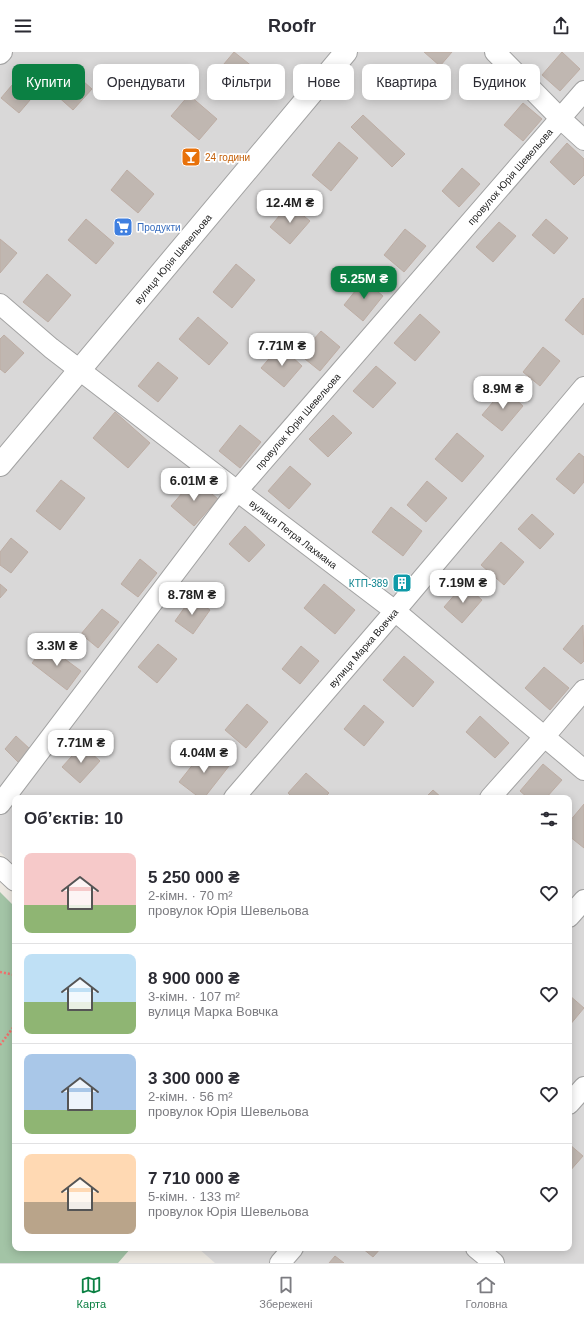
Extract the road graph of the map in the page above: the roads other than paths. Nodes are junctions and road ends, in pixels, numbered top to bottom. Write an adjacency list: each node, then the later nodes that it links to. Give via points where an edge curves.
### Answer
1 (346, 52): 7 (street, вулиця Юрія Шевельова)
2 (495, 52): 4 (street)
3 (584, 91): 4 (street, провулок Юрія Шевельова)
4 (560, 119): 5 (street); 10 (street, провулок Юрія Шевельова)
5 (584, 140)
6 (0, 304): 7 (street, вулиця Петра Лахмана)
7 (79, 369): 9 (street, вулиця Юрія Шевельова); 10 (street, вулиця Петра Лахмана)
8 (584, 387): 11 (street, вулиця Марка Вовчка)
9 (0, 465)
10 (237, 491): 11 (street, вулиця Петра Лахмана); 17 (street, провулок Юрія Шевельова)
11 (395, 611): 13 (street, вулиця Петра Лахмана); 15 (street, вулиця Марка Вовчка)
12 (584, 690): 13 (street)
13 (545, 736): 14 (street, вулиця Петра Лахмана); 16 (street)
14 (584, 770)
15 (237, 795)
16 (493, 795)
17 (0, 804)
18 (0, 867): 19 (street)
19 (12, 878)
20 (584, 900): 21 (street)
21 (572, 914)
22 (584, 1086): 23 (street)
23 (572, 1100)
24 (290, 1251): 26 (street)
25 (480, 1251): 27 (street)
26 (280, 1263)
27 (494, 1263)

